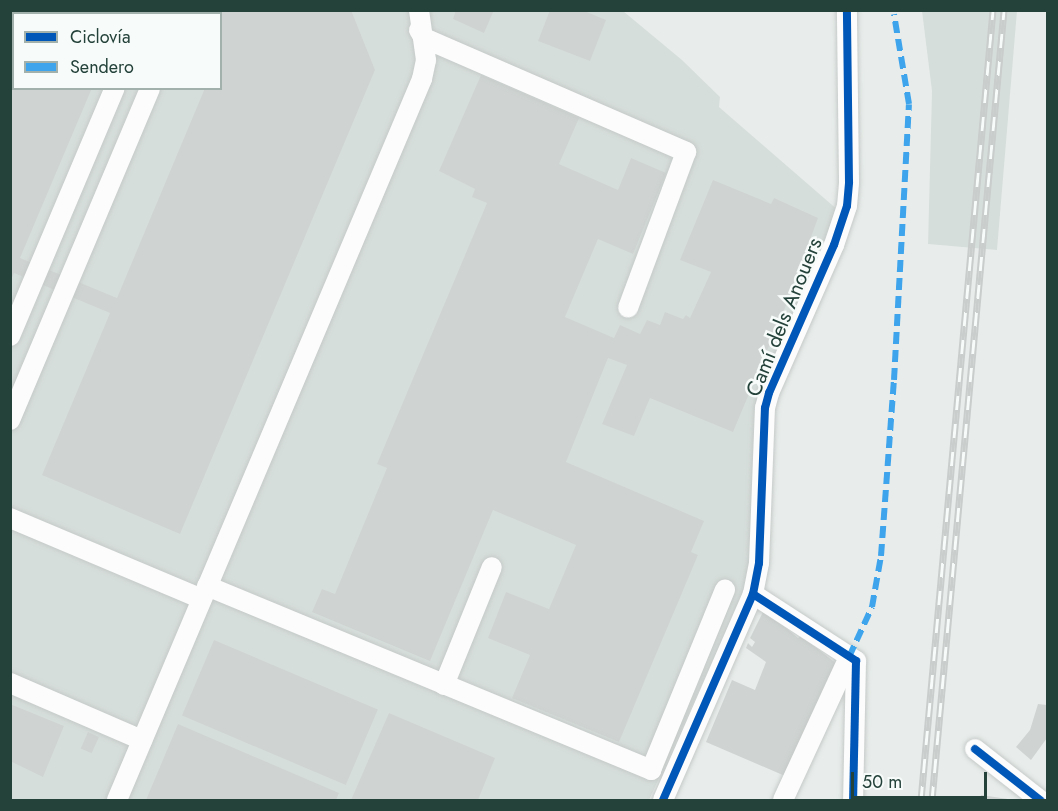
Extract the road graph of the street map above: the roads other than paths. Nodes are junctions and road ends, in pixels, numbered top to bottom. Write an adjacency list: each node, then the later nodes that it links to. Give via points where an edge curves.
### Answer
1 (406, 10): 4 (street)
2 (419, 10): 4 (street)
3 (847, 10): 14 (street, Camí dels Anouers, via 847,206 765,408 759,563)
4 (424, 38): 7 (street, via 686,152); 13 (street, via 426,60 422,79)
5 (114, 90): 8 (street)
6 (149, 90): 9 (street)
7 (628, 308)
8 (10, 336)
9 (10, 420)
10 (10, 518): 13 (street)
11 (492, 567): 17 (street)
12 (725, 590): 17 (street, via 651,770)
13 (204, 592): 17 (street); 18 (street)
14 (753, 594): 15 (street); 21 (street, Camí dels Anouers)
15 (849, 657): 22 (street); 23 (street, via 856,662)
16 (10, 683): 18 (street)
17 (444, 685)
18 (142, 740): 20 (street)
19 (975, 748): 24 (street)
20 (117, 801)
21 (663, 801)
22 (783, 801)
23 (853, 801)
24 (1040, 801)

